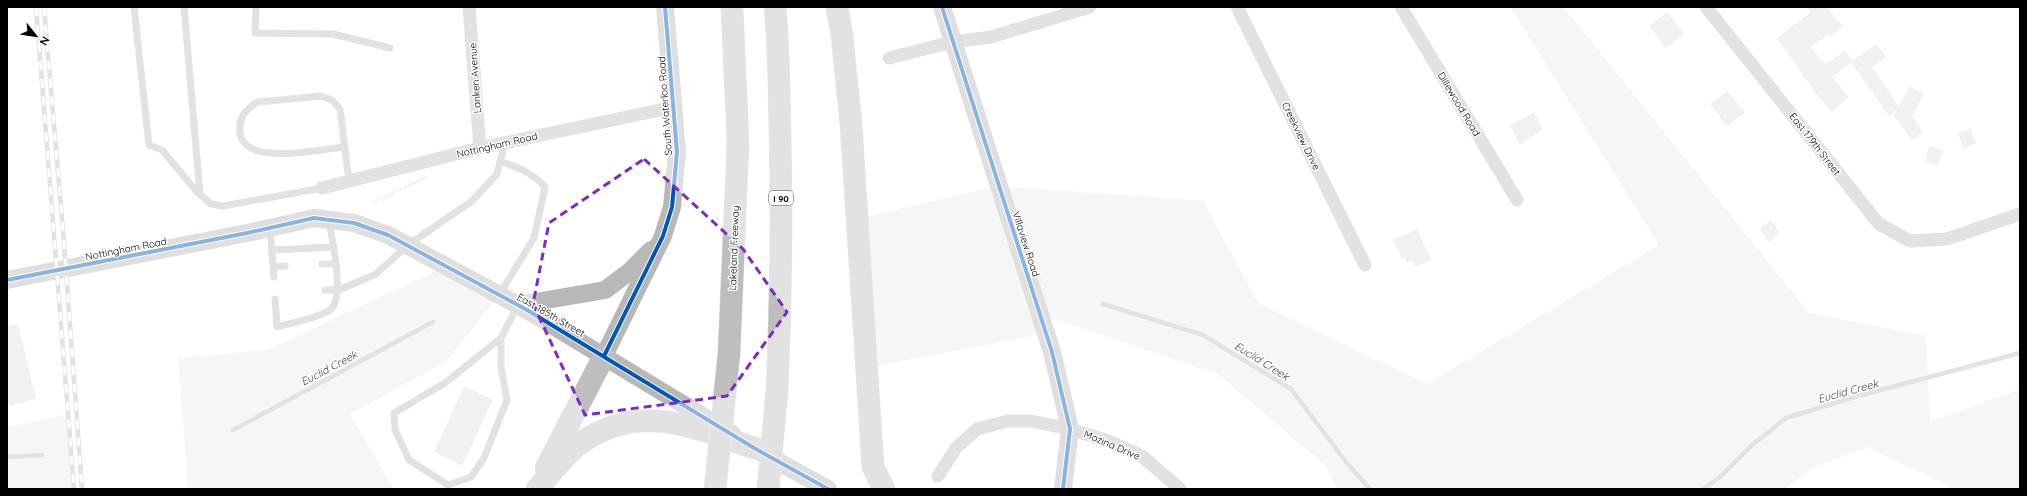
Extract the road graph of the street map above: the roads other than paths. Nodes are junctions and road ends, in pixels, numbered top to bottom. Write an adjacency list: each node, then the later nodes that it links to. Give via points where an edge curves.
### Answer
1 (134, 7): 24 (lane, via 149,144 162,150)
2 (184, 7): 24 (lane)
3 (256, 7): 15 (lane, via 255,33 333,34)
4 (469, 7): 20 (street, Lanken Avenue)
5 (665, 7): 17 (street, South Waterloo Road)
6 (732, 7): 53 (highway, Lakeland Freeway, bridge, via 738,143 729,354)
7 (775, 7): 54 (highway, I 90, bridge, via 781,170 780,329)
8 (837, 7): 56 (highway, via 851,124 873,467)
9 (942, 7): 14 (street, Villaview Road)
10 (1090, 7): 14 (street, via 991,37)
11 (1237, 7): 36 (street, Creekview Drive)
12 (1401, 7): 25 (street, Dillewood Road)
13 (1706, 7): 26 (street, East 179th Street, via 1879,224 1910,242 1947,239)
14 (952, 42): 16 (street); 48 (street, Villaview Road, via 1052,352)
15 (390, 48)
16 (889, 58)
17 (674, 107): 18 (street, Nottingham Road); 30 (street, South Waterloo Road, via 676,178 672,207)
18 (505, 143): 20 (street, Nottingham Road); 21 (lane)
19 (345, 147): 19 (lane, via 340,109 332,100 320,96 258,102 251,106 240,122 242,139 254,151 276,154); 22 (lane)
20 (480, 148): 22 (street, Nottingham Road)
21 (500, 161): 31 (lane, via 497,174 472,201); 43 (lane, via 526,171 545,187 534,238)
22 (349, 181): 23 (street, Nottingham Road)
23 (322, 188): 24 (lane, via 223,206 211,204)
24 (200, 194)
25 (1517, 200)
26 (2020, 214)
27 (329, 220): 28 (street, East 185th Street, via 314,218); 31 (street, East 185th Street, via 354,223 388,235); 32 (lane)
28 (270, 228): 29 (street, East 185th Street); 33 (lane)
29 (247, 233): 40 (street, Nottingham Road)
30 (663, 236): 45 (street, via 642,261 605,290); 47 (street, South Waterloo Road)
31 (408, 246): 42 (lane, via 376,274); 43 (street, East 185th Street)
32 (333, 247): 33 (lane); 35 (lane)
33 (272, 250): 38 (lane)
34 (322, 264): 35 (lane)
35 (335, 264): 42 (lane)
36 (1365, 265)
37 (285, 266): 38 (lane)
38 (273, 267): 39 (lane)
39 (274, 277)
40 (7, 280)
41 (325, 290): 42 (lane)
42 (339, 290): 44 (lane, via 332,308 321,314 277,327)
43 (499, 295): 45 (street, East 185th Street)
44 (275, 298)
45 (518, 305): 46 (lane); 47 (street, East 185th Street)
46 (501, 338): 46 (lane, via 501,366 507,400 484,458 471,478 448,485 409,460 395,430 394,413 444,383)
47 (604, 356): 49 (street, East 185th Street); 52 (highway)
48 (1070, 429): 50 (street, Mozina Drive, via 1031,421 1008,421 977,429 956,448); 51 (street, Villaview Road); 57 (street, Mozina Drive, via 1108,441 1142,456)
49 (754, 448): 52 (highway, via 678,422 633,422 607,428 578,445); 55 (street, East 185th Street)
50 (938, 476)
51 (1062, 488)
52 (536, 489)
53 (715, 489)
54 (768, 489)
55 (828, 489)
56 (884, 489)
57 (1180, 489)

